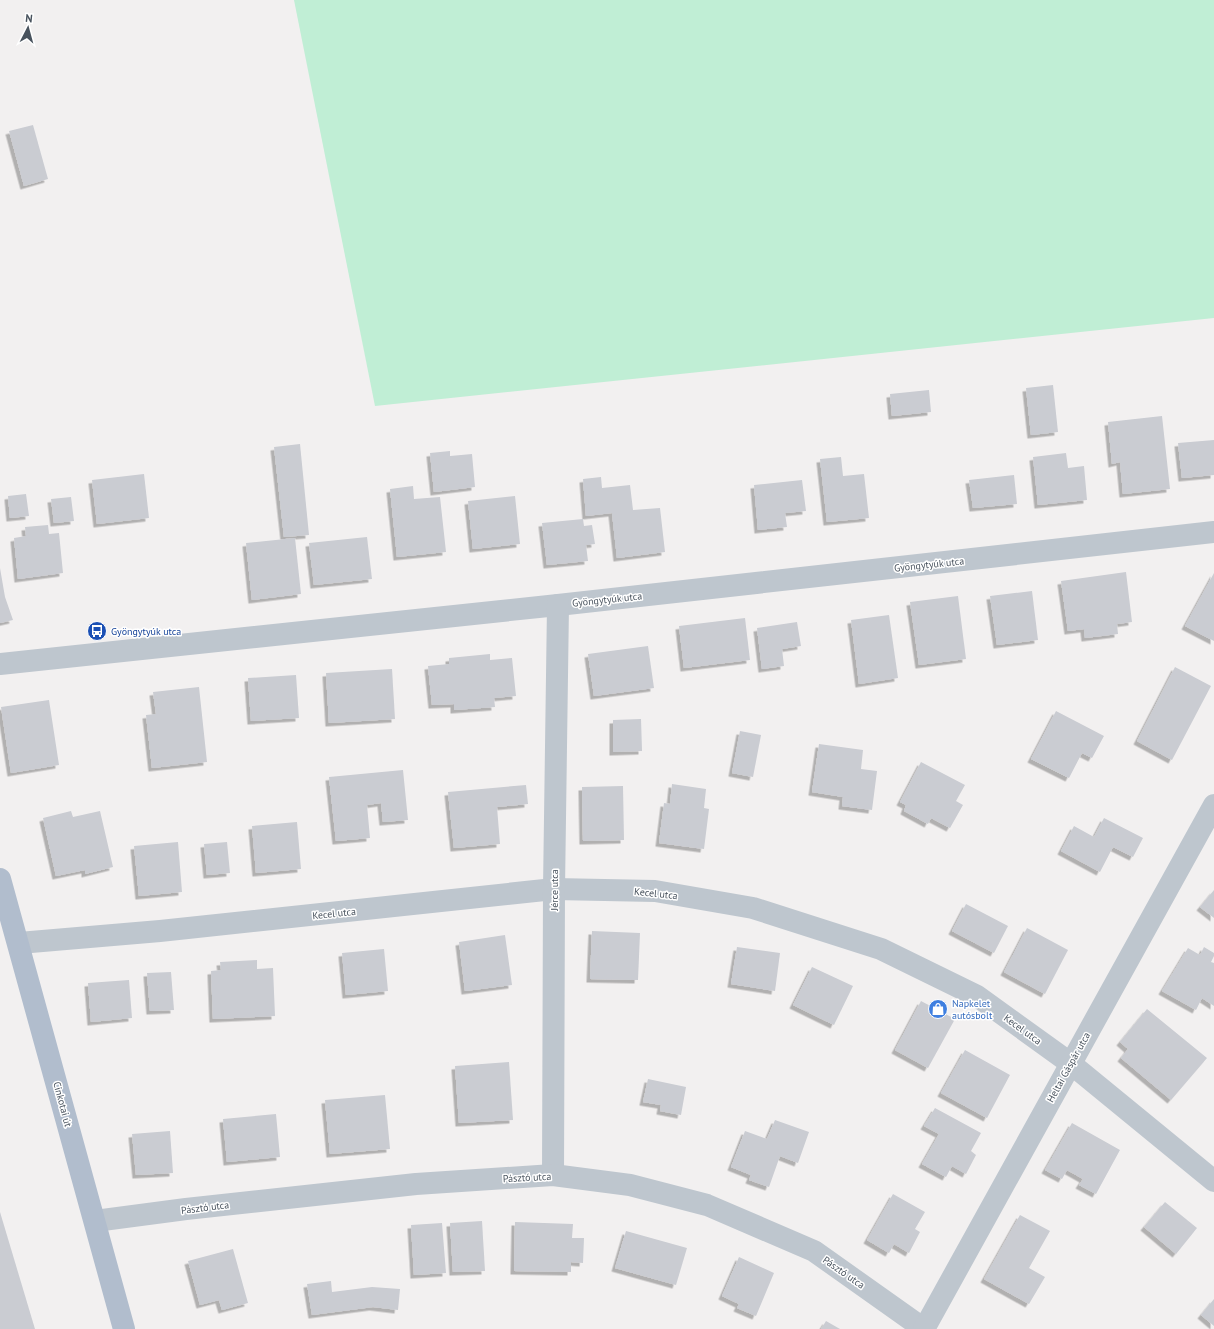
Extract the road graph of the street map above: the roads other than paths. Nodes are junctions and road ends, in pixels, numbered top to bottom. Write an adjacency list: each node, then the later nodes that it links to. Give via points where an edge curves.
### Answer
1 (1214, 532): 2 (street, Gyöngytyúk utca)
2 (558, 605): 3 (street, Gyöngytyúk utca); 6 (street, Jérce utca)
3 (0, 664)
4 (1214, 805): 9 (street, Heltai Gáspár utca)
5 (0, 879): 7 (main road, Cinkotai út)
6 (554, 889): 8 (street, Kecel utca, via 160,931); 9 (street, Kecel utca, via 655,891 753,908 881,949 977,996); 10 (street, Jérce utca)
7 (6, 921): 8 (main road, Cinkotai út)
8 (19, 943): 12 (main road, Cinkotai út)
9 (1070, 1063): 11 (street, Kecel utca); 14 (street, Heltai Gáspár utca)
10 (553, 1176): 12 (street, Pásztó utca, via 416,1184); 14 (street, Pásztó utca, via 630,1184 708,1205 814,1251)
11 (1214, 1181)
12 (95, 1221): 13 (main road, Cinkotai út)
13 (124, 1329)
14 (924, 1329)

